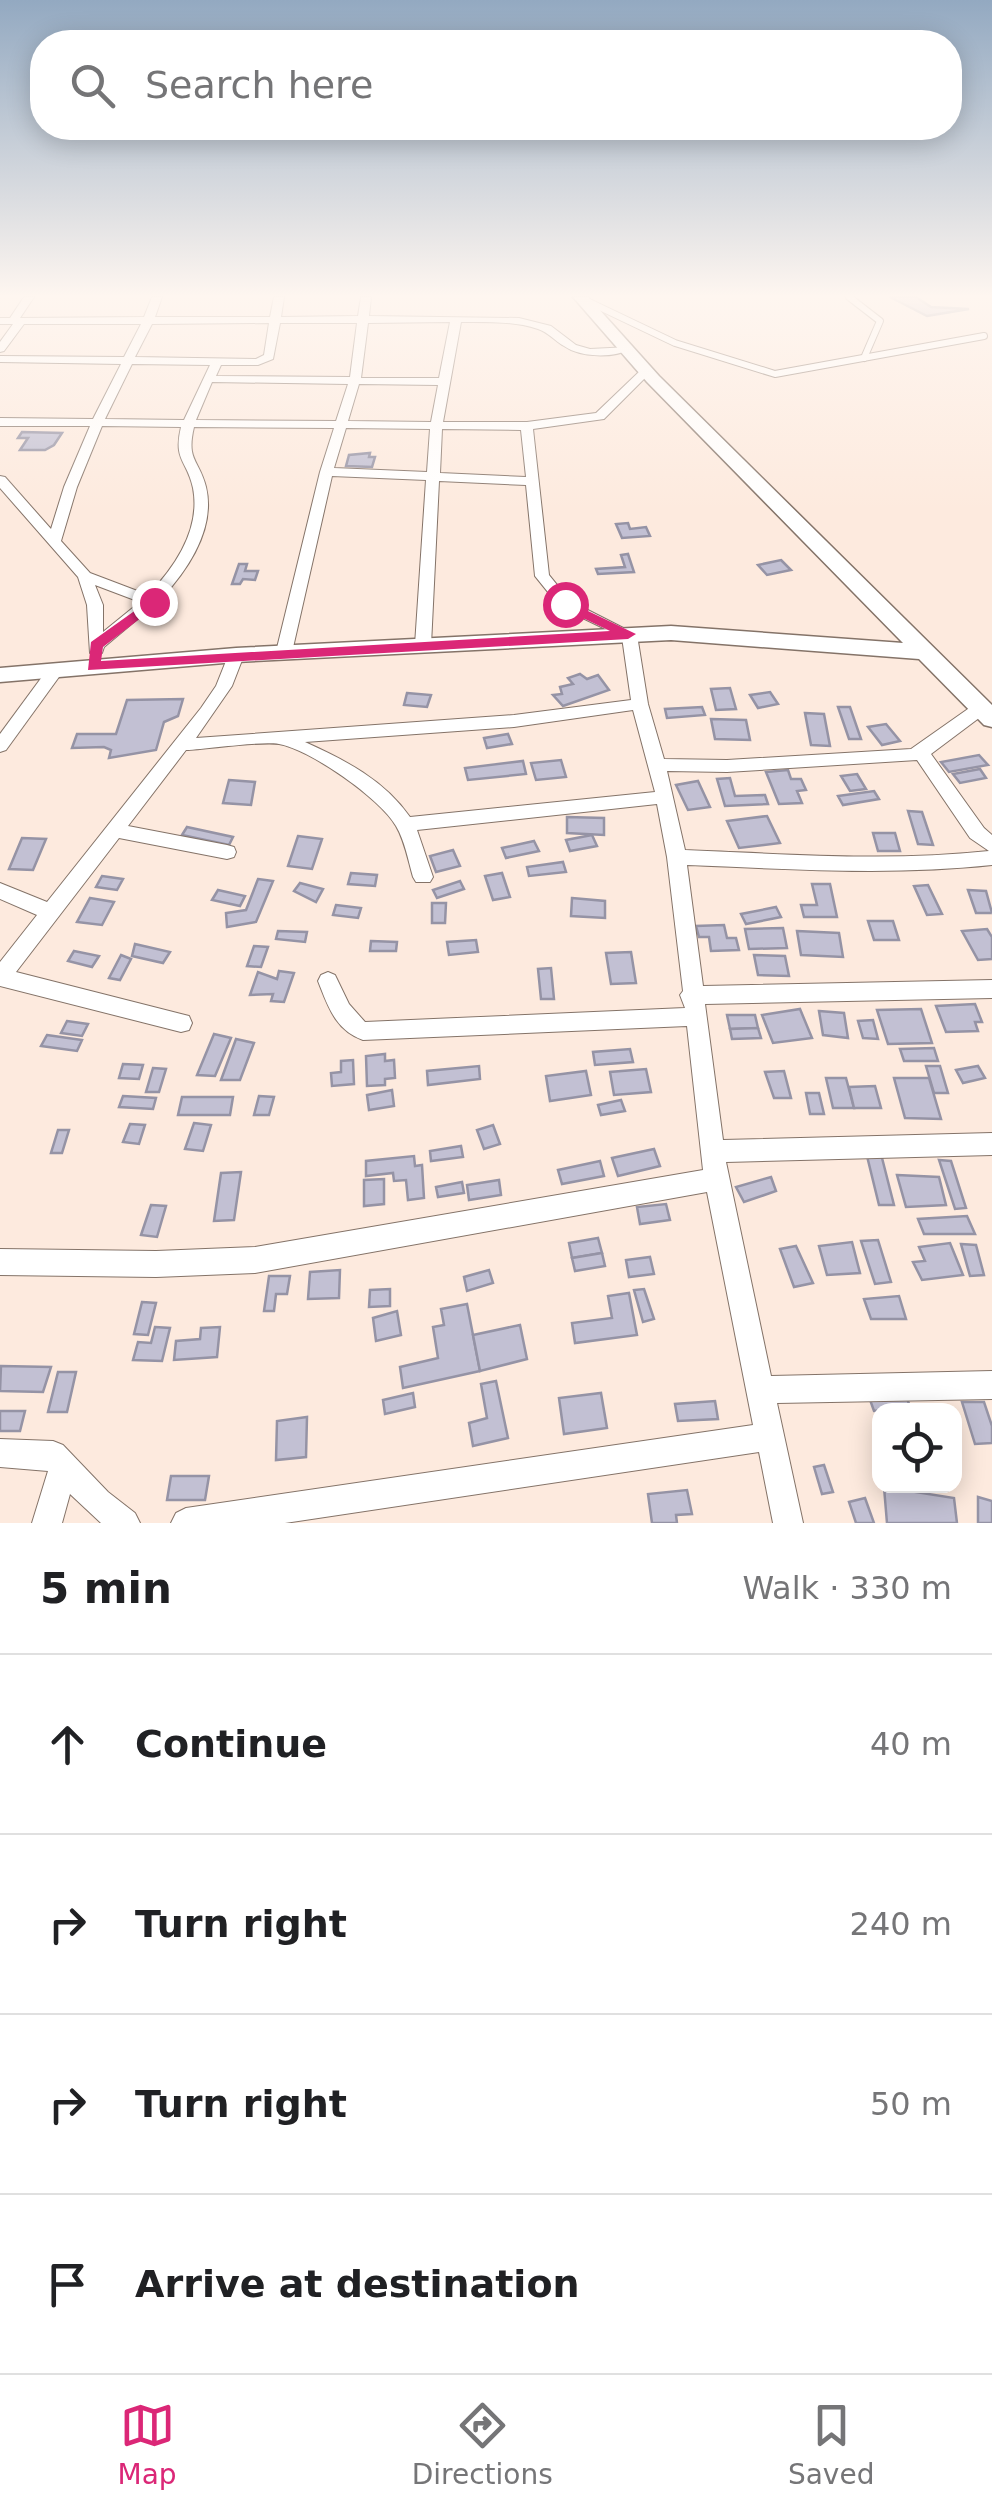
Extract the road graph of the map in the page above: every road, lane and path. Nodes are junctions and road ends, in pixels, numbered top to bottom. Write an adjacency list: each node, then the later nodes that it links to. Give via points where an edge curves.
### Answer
1 (125, 368): 13 (street)
2 (214, 368): 9 (street)
3 (356, 368): 10 (street)
4 (447, 368): 11 (street)
5 (643, 368): 8 (street)
6 (754, 368): 7 (lane)
7 (800, 368)
8 (646, 371): 17 (street, via 600,416); 28 (street)
9 (209, 379): 10 (street); 14 (street)
10 (354, 380): 11 (street); 15 (street)
11 (444, 382): 16 (street)
12 (0, 422): 13 (street)
13 (99, 422): 14 (street); 22 (street)
14 (189, 422): 15 (street); 24 (street, via 184,452 200,492 196,521 188,553)
15 (344, 423): 16 (street); 18 (street)
16 (436, 426): 17 (street); 19 (street)
17 (526, 426): 21 (street)
18 (326, 472): 19 (street); 27 (street)
19 (432, 478): 21 (street); 26 (street)
20 (0, 480): 22 (street)
21 (534, 481): 25 (street, via 542,576 565,604)
22 (55, 540): 23 (street)
23 (85, 576): 24 (street); 30 (street, via 95,604)
24 (154, 602): 30 (street)
25 (628, 634): 26 (street); 28 (street, via 720,634); 33 (street)
26 (424, 645): 27 (street)
27 (284, 652): 29 (street)
28 (924, 652): 34 (street)
29 (236, 655): 30 (street); 36 (street, via 224,686)
30 (94, 656): 31 (street)
31 (56, 670): 32 (street); 37 (street)
32 (0, 675)
33 (640, 704): 35 (street); 39 (street)
34 (987, 713): 38 (street)
35 (285, 740): 36 (street); 41 (street, via 371,788)
36 (180, 745): 42 (street)
37 (0, 746)
38 (921, 753): 39 (street); 43 (street)
39 (657, 765): 40 (street)
40 (665, 797): 41 (street); 45 (street)
41 (405, 824): 47 (street)
42 (116, 832): 44 (street); 49 (street)
43 (992, 845)
44 (228, 852)
45 (677, 857): 46 (street, via 850,864); 52 (street)
46 (992, 858)
47 (423, 877)
48 (0, 891): 49 (street)
49 (51, 912): 53 (street, via 0,977)
50 (328, 981): 52 (street, via 343,1014 363,1031)
51 (992, 989): 52 (street)
52 (692, 1006): 55 (street)
53 (181, 1023)
54 (992, 1144): 55 (street)
55 (711, 1151): 56 (street)
56 (716, 1179): 57 (street, via 255,1260); 59 (street)
57 (0, 1262)
58 (992, 1386): 59 (street)
59 (763, 1390): 60 (street)
60 (771, 1436): 65 (street); 66 (street)
61 (0, 1453): 62 (street, via 47,1452)
62 (64, 1466): 63 (street); 64 (street)
63 (47, 1523)
64 (126, 1523)
65 (186, 1523)
66 (788, 1523)

